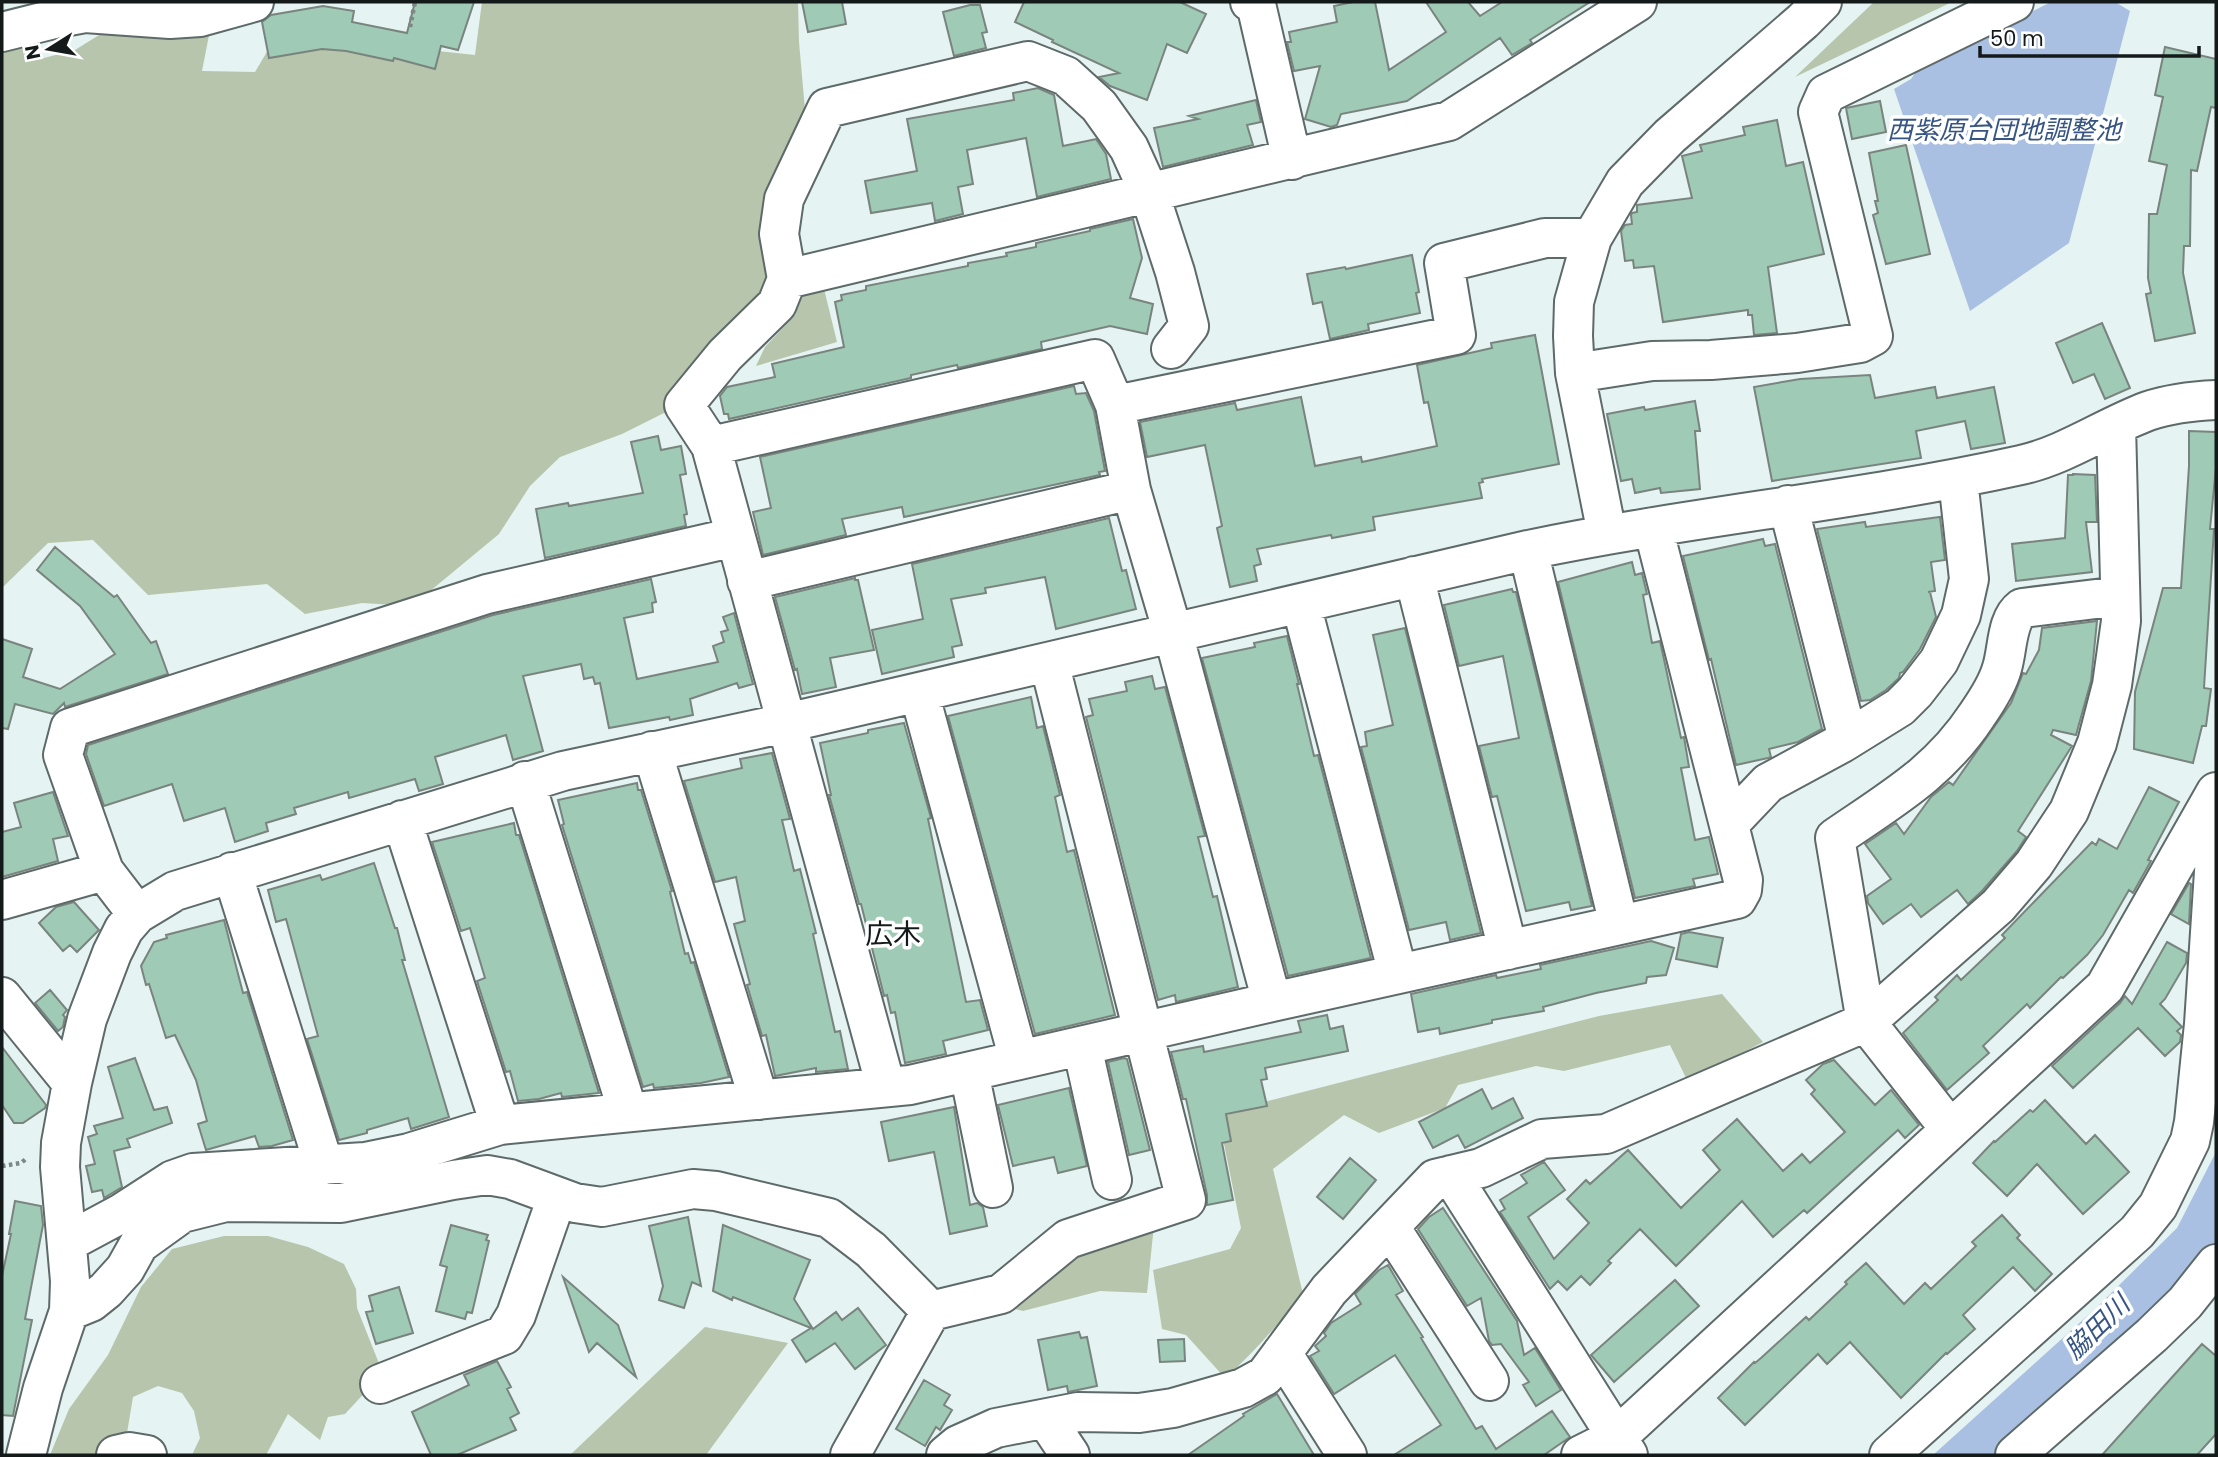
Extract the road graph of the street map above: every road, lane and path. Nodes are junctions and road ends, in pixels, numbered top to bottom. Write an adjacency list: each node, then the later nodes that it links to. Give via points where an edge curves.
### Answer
1 (254, 2): 8 (street, via 190,18 85,13)
2 (415, 2): 7 (path)
3 (1258, 2): 9 (street)
4 (1637, 2): 9 (street, via 1449,121)
5 (1822, 2): 11 (street, via 1670,136 1625,182)
6 (2014, 2): 14 (street, via 1826,94 1818,112 1873,336 1860,343 1797,353 1652,361)
7 (410, 27)
8 (2, 32)
9 (1292, 160): 10 (street)
10 (1149, 192): 12 (street); 12 (street, via 1129,148 1099,106 1066,76 1028,61 827,108 784,198 779,234); 13 (street, via 1189,326)
11 (1592, 239): 14 (street, via 1574,302); 16 (street, via 1545,238 1444,263 1456,335)
12 (787, 279): 18 (street, via 777,304 725,355 684,405)
13 (1171, 349)
14 (1575, 373): 23 (street)
15 (2216, 400): 17 (street, via 2150,411)
16 (1115, 405): 18 (street, via 1095,359); 20 (street)
17 (2116, 425): 19 (street, via 2057,454); 28 (street)
18 (711, 446): 24 (street)
19 (1958, 479): 21 (street); 34 (street, via 1969,579 1961,615 1939,661 1915,692 1900,707)
20 (1130, 490): 27 (street); 30 (street)
21 (1788, 505): 22 (street); 34 (street)
22 (1653, 527): 23 (street); 39 (street)
23 (1607, 534): 25 (street)
24 (735, 537): 27 (street); 41 (street, via 487,594 70,727 63,755)
25 (1528, 550): 26 (street); 45 (street)
26 (1414, 576): 29 (street); 46 (street)
27 (747, 581): 33 (street)
28 (2120, 596): 50 (street, via 2112,685 2097,743 2069,811 2034,864 1998,906); 50 (street, via 2022,608 2014,614 2002,671 1955,746 1922,778 1835,838)
29 (1301, 604): 30 (street); 47 (street)
30 (1173, 633): 31 (street); 49 (street)
31 (1049, 662): 32 (street); 51 (street)
32 (919, 692): 33 (street); 53 (street)
33 (786, 723): 35 (street); 56 (street)
34 (1848, 739): 39 (street, via 1768,783)
35 (652, 751): 36 (street); 57 (street)
36 (526, 781): 38 (street); 58 (street)
37 (2216, 792): 60 (street, via 2105,987)
38 (401, 820): 42 (street); 59 (street)
39 (1730, 822): 45 (street, via 1743,880 1737,899)
40 (2216, 841): 84 (street, via 2194,1122 2190,1141 2158,1206 2130,1240)
41 (104, 871): 43 (street); 44 (street)
42 (232, 872): 44 (street, via 175,891); 61 (street)
43 (2, 900)
44 (136, 914): 55 (street, via 112,953 88,1019)
45 (1619, 925): 46 (street)
46 (1508, 950): 47 (street)
47 (1398, 974): 49 (street)
48 (2, 997): 55 (street)
49 (1272, 1002): 51 (street)
50 (1866, 1022): 60 (street); 62 (street, via 1605,1134 1542,1139 1481,1168)
51 (1143, 1031): 52 (street); 70 (street, via 1186,1200 1068,1238 1000,1294)
52 (1082, 1045): 53 (street); 63 (street)
53 (1019, 1060): 54 (street)
54 (969, 1072): 56 (street); 64 (street)
55 (72, 1083): 67 (street, via 60,1167)
56 (886, 1087): 57 (street)
57 (759, 1100): 58 (street)
58 (628, 1112): 59 (street)
59 (500, 1125): 61 (street, via 409,1153 365,1163)
60 (1951, 1129): 75 (street)
61 (324, 1165): 67 (street, via 193,1173 173,1180)
62 (1451, 1175): 66 (street, via 1435,1178); 75 (street)
63 (1111, 1180)
64 (993, 1188)
65 (556, 1197): 69 (street, via 487,1175 341,1203 226,1202 182,1213 139,1244 106,1290); 70 (street, via 602,1207 693,1189 829,1218 871,1250); 73 (street, via 516,1315 504,1335)
66 (1390, 1227): 71 (street, via 1329,1290); 72 (street)
67 (68, 1242): 69 (street)
68 (2216, 1264): 85 (street, via 2152,1335)
69 (69, 1311): 76 (street)
70 (931, 1311): 79 (street)
71 (1282, 1353): 74 (street, via 1265,1376 1212,1398 1139,1413 1078,1412); 82 (street)
72 (1489, 1381)
73 (380, 1384)
74 (1046, 1419): 80 (street, via 996,1428); 81 (street)
75 (1622, 1446): 83 (street)
76 (26, 1455)
77 (116, 1455): 78 (street)
78 (147, 1455)
79 (850, 1455)
80 (946, 1455)
81 (1070, 1455)
82 (1347, 1455)
83 (1581, 1455)
84 (1889, 1455)
85 (2015, 1455)

